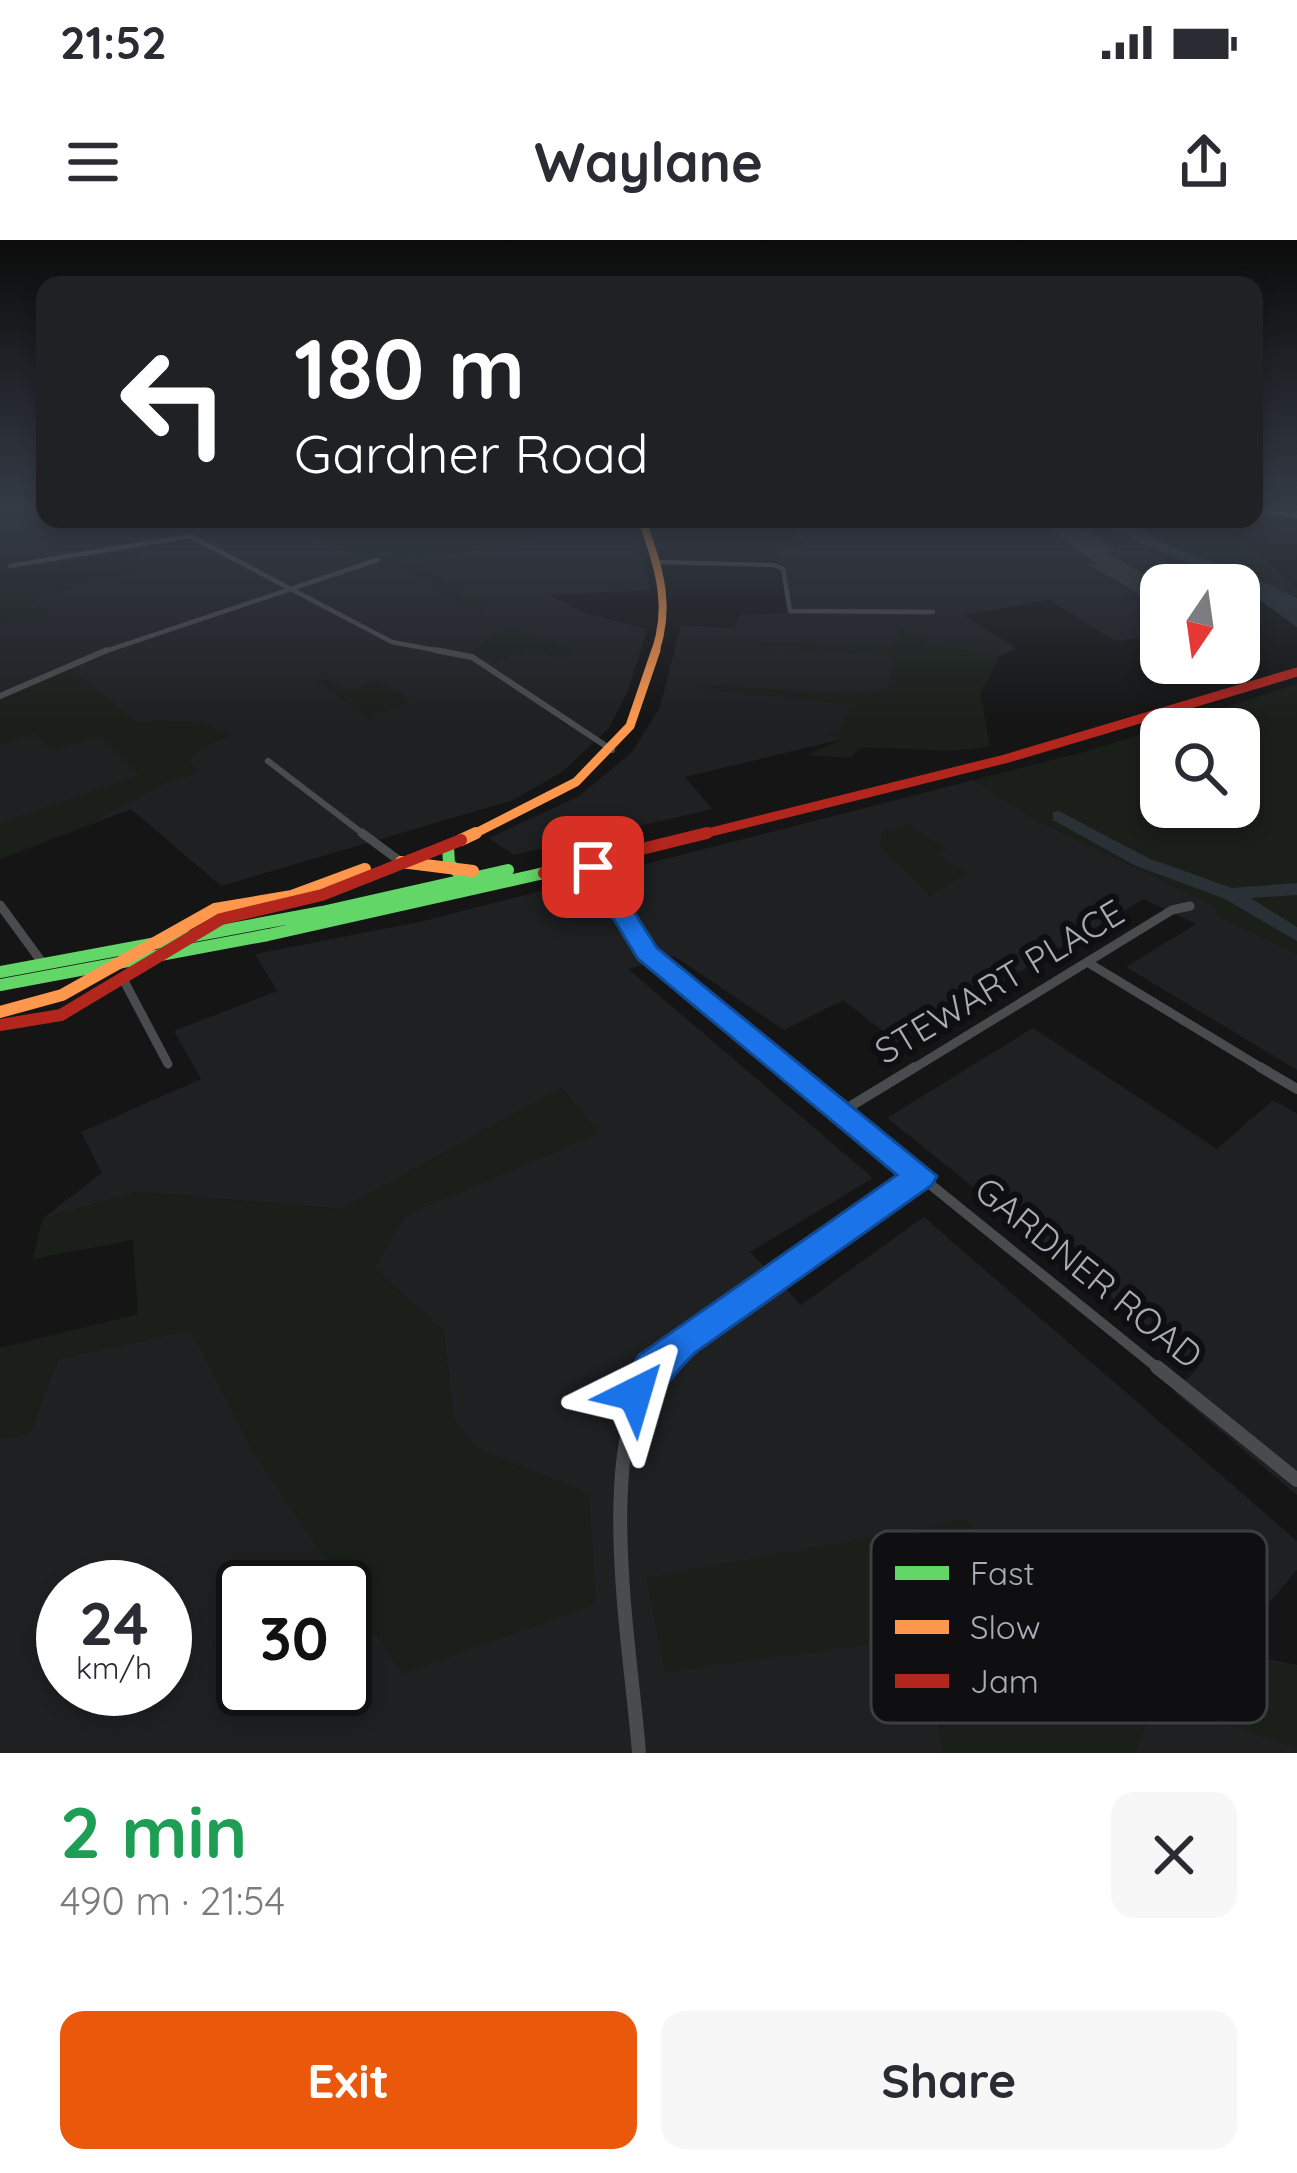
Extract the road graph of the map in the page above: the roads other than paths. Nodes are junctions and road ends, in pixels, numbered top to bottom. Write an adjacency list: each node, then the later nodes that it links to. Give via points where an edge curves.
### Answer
1 (272, 580): 5 (street)
2 (314, 580): 5 (street)
3 (662, 580): 10 (main road, via 664,629 640,705)
4 (785, 580): 6 (street, via 790,611)
5 (288, 588): 9 (street, via 142,634); 10 (street, via 392,642 472,657)
6 (933, 612)
7 (1297, 662): 14 (main road, via 985,756)
8 (1297, 672): 15 (main road, via 1012,759)
9 (0, 696)
10 (612, 750): 12 (main road, via 564,790)
11 (268, 761): 13 (street)
12 (448, 846): 13 (main road); 16 (main road)
13 (401, 862): 16 (main road); 19 (main road, via 306,901 221,919); 20 (main road, via 292,896 215,909)
14 (545, 862): 16 (main road); 19 (main road)
15 (589, 862): 21 (main road); 31 (street, GARDNER ROAD, via 648,953)
16 (458, 872)
17 (0, 904): 23 (street)
18 (1190, 906): 22 (street, STEWART PLACE)
19 (188, 938): 20 (main road); 21 (main road)
20 (150, 946): 23 (main road); 25 (main road)
21 (148, 962): 25 (main road)
22 (1087, 962): 30 (street); 31 (street, STEWART PLACE)
23 (44, 964): 24 (main road)
24 (0, 972)
25 (119, 972): 26 (main road); 27 (main road); 28 (main road, via 61,1015); 29 (street)
26 (0, 985)
27 (0, 1012)
28 (0, 1025)
29 (168, 1064)
30 (1297, 1089)
31 (841, 1112): 32 (street, GARDNER ROAD)
32 (920, 1176): 33 (street, GARDNER ROAD); 34 (street, via 682,1341 635,1394 620,1489)
33 (1297, 1480)
34 (639, 1753)

